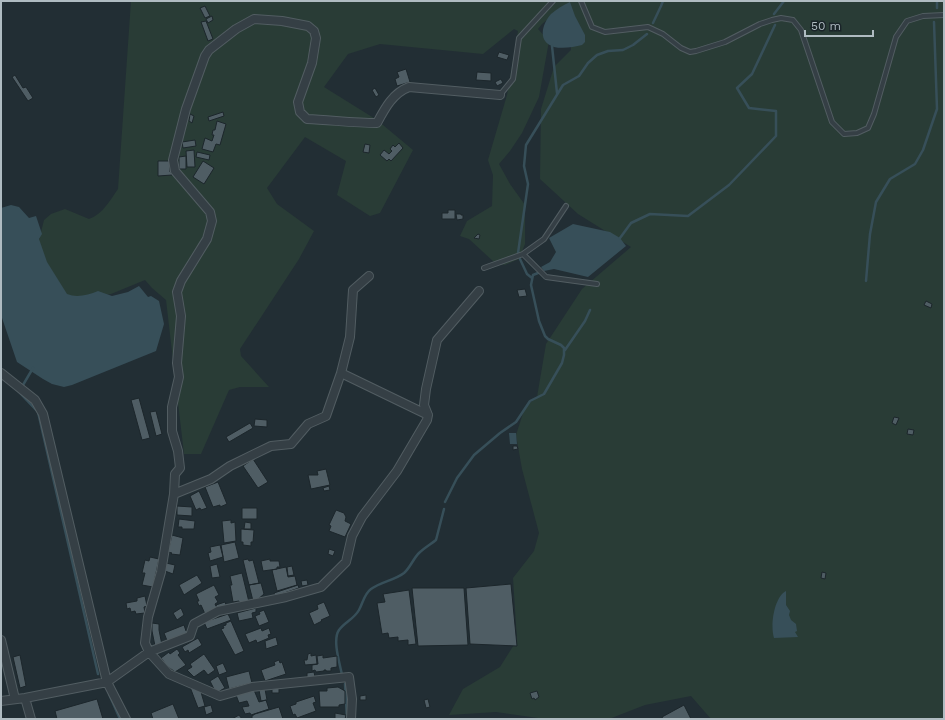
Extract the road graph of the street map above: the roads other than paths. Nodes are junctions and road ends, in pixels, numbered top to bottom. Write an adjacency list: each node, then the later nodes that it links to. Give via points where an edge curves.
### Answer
1 (553, 1): 4 (lane, via 519,38 513,79)
2 (581, 1): 3 (lane, via 592,27 605,32 648,27 690,52 725,42 772,20 793,20 801,30 832,122 844,134 857,133 868,128 896,36 907,22 922,16)
3 (944, 15)
4 (500, 95): 14 (street, via 409,87 391,99 377,122 308,119 300,112 298,102 312,63 316,38 314,31 308,26 254,19 209,50 186,108 173,160 174,171 210,212 212,221 208,239 180,281 177,292 181,316 177,363 179,377 172,407 172,431 180,468 175,474)
5 (566, 206): 6 (lane, via 544,239)
6 (523, 254): 7 (lane); 9 (lane, via 546,277)
7 (484, 268)
8 (369, 276): 12 (street, via 353,290 350,337)
9 (597, 284)
10 (479, 291): 13 (street, via 437,340 424,405)
11 (1, 373): 17 (street, via 35,400 43,414)
12 (341, 373): 13 (street); 14 (street, via 326,416 308,424 290,444 271,446 230,466 211,479)
13 (428, 415): 16 (street, via 397,471 362,517 352,536 346,562 320,586 286,597 218,611 194,624 190,636)
14 (174, 494): 16 (street, via 161,572 148,617 145,643)
15 (1, 640): 19 (street)
16 (149, 652): 17 (street); 23 (street, via 169,674 220,696 252,687 349,677)
17 (107, 682): 18 (street); 22 (street)
18 (25, 698): 19 (street); 21 (street)
19 (15, 700): 20 (street)
20 (1, 701)
21 (31, 719)
22 (126, 719)
23 (351, 719)

